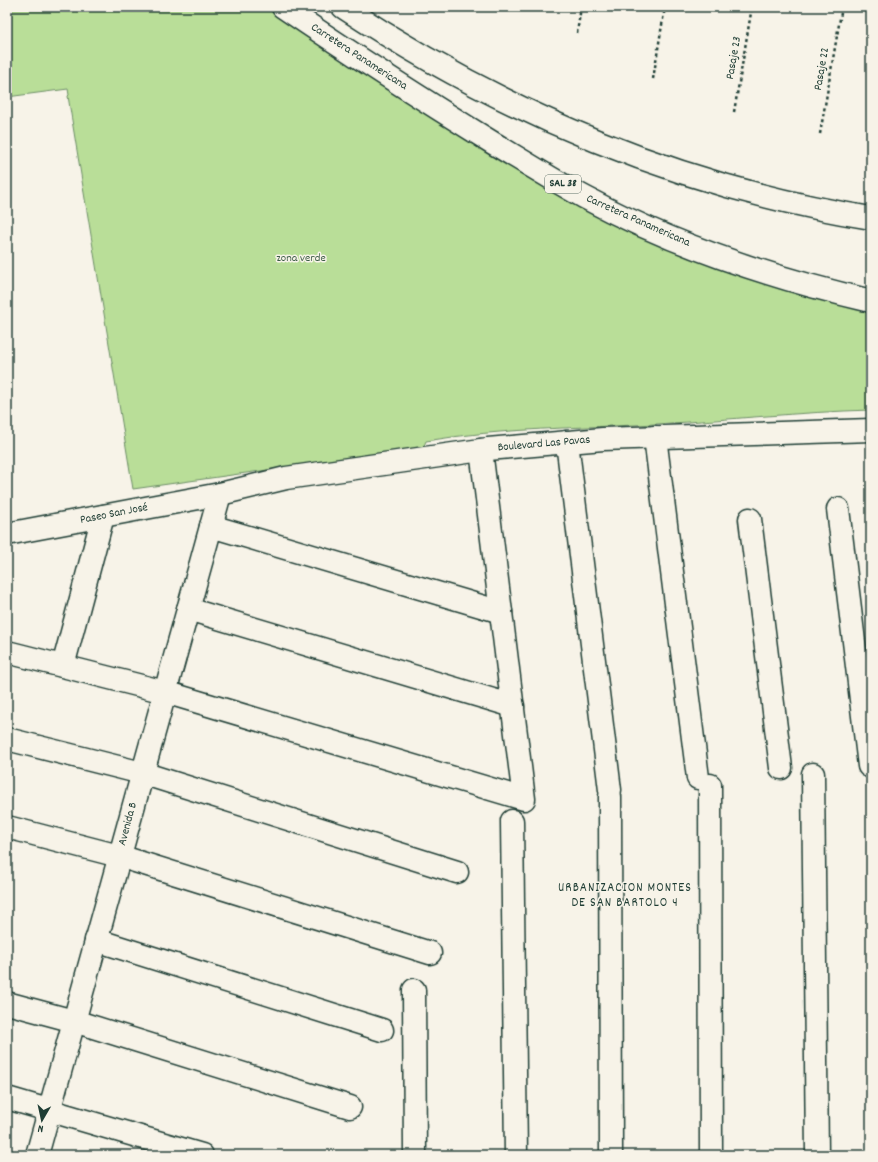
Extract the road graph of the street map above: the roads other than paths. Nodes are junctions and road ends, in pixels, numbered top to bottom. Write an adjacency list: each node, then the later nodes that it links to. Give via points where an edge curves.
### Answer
1 (283, 7): 4 (main road, Carretera Panamericana / SAL 38, via 446,114 584,197 711,254 780,277)
2 (343, 7): 3 (main road, via 389,37 476,86 580,134 708,181 764,197)
3 (871, 218)
4 (871, 300)
5 (871, 430): 6 (main road, Boulevard Las Pavas)
6 (656, 437): 7 (main road, Boulevard Las Pavas); 44 (main road, via 704,782)
7 (567, 442): 8 (main road, Boulevard Las Pavas); 43 (main road, via 610,794)
8 (481, 450): 9 (main road, Boulevard Las Pavas, via 286,478); 16 (main road)
9 (220, 494): 11 (main road, Paseo San José); 13 (main road, Avenida B)
10 (838, 509): 22 (main road)
11 (103, 516): 14 (main road, Paseo San José); 18 (main road)
12 (750, 519): 23 (main road)
13 (212, 526): 15 (main road, Avenida B); 16 (main road)
14 (7, 534)
15 (188, 609): 19 (main road, Avenida B); 20 (main road)
16 (501, 612): 20 (main road)
17 (7, 652): 18 (main road)
18 (63, 666): 19 (main road)
19 (165, 692): 20 (main road, via 524,799); 24 (main road, Avenida B)
20 (513, 706)
21 (7, 739): 24 (main road)
22 (869, 766)
23 (781, 768)
24 (142, 773): 28 (main road, Avenida B); 29 (main road)
25 (812, 774): 45 (main road)
26 (512, 821): 42 (main road)
27 (7, 827): 28 (main road)
28 (119, 856): 30 (main road, Avenida B); 31 (main road)
29 (457, 872)
30 (96, 940): 34 (main road, Avenida B); 35 (main road)
31 (430, 953)
32 (414, 990): 41 (main road)
33 (7, 1004): 34 (main road)
34 (74, 1022): 37 (main road); 38 (main road, Avenida B)
35 (382, 1030)
36 (7, 1098): 38 (main road)
37 (350, 1106)
38 (50, 1110): 39 (main road, Avenida B); 40 (main road)
39 (37, 1155)
40 (202, 1155)
41 (415, 1155)
42 (516, 1155)
43 (611, 1155)
44 (711, 1155)
45 (817, 1155)

